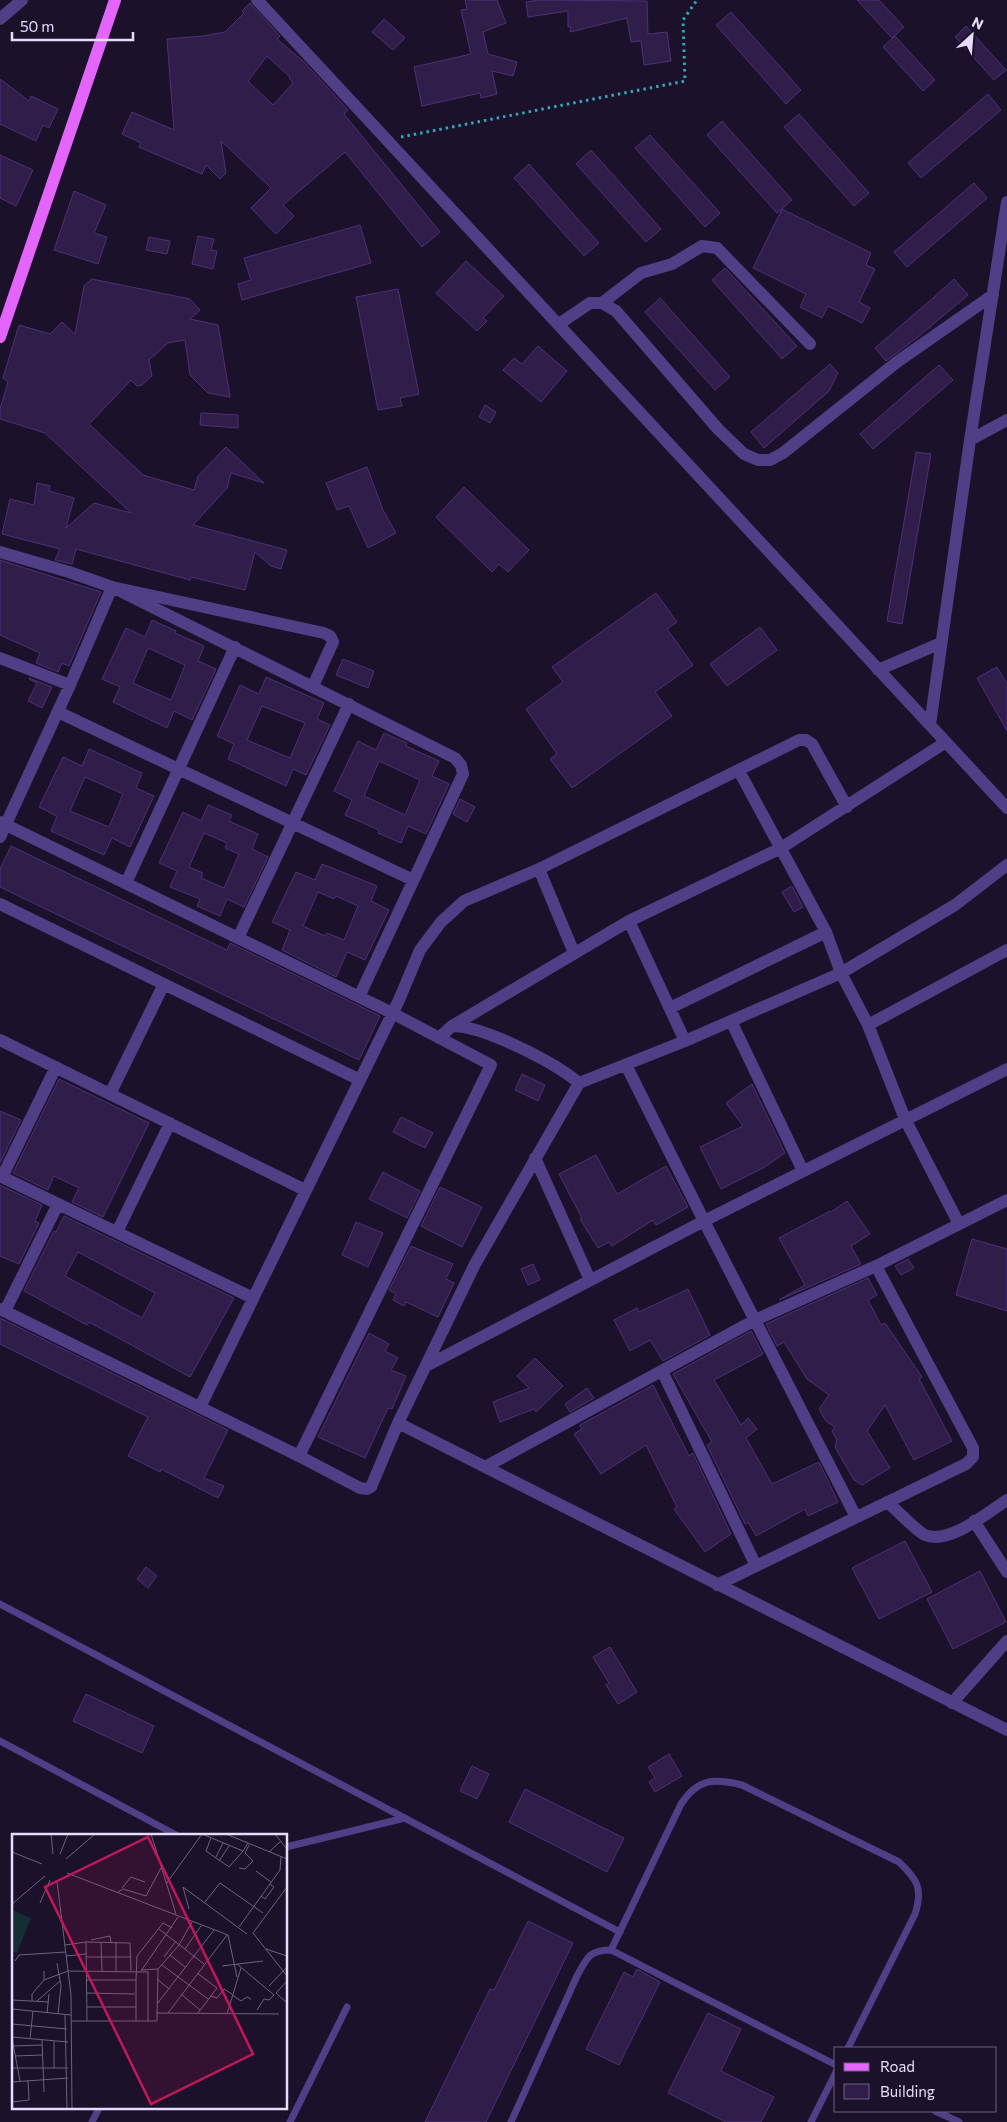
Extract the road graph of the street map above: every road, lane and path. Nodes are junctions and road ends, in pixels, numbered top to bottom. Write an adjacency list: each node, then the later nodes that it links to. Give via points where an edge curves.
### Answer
1 (22, 0): 5 (street)
2 (115, 0): 13 (main road)
3 (257, 0): 6 (street)
4 (697, 0): 6 (path, via 683,20 684,81)
5 (0, 19)
6 (388, 139): 12 (street)
7 (1007, 202): 8 (street)
8 (1005, 224): 9 (street)
9 (1004, 247): 10 (street)
10 (993, 295): 11 (street, via 897,362 770,460 758,460 744,454 718,429 616,311); 16 (street)
11 (602, 303): 12 (street, via 590,303); 14 (street, via 640,273 672,264 702,246 717,248)
12 (559, 324): 22 (street)
13 (0, 337)
14 (810, 344)
15 (1007, 420): 16 (street)
16 (970, 440): 19 (street)
17 (0, 552): 18 (street)
18 (112, 587): 20 (street); 23 (street); 24 (street, via 324,633 333,642)
19 (941, 643): 22 (street); 27 (street)
20 (235, 647): 24 (street); 29 (street)
21 (0, 658): 23 (street)
22 (878, 670): 27 (street)
23 (70, 685): 26 (street)
24 (313, 686): 25 (street)
25 (349, 704): 34 (street); 39 (street, via 455,758 461,765 463,774)
26 (58, 712): 29 (street); 33 (street)
27 (930, 725): 28 (street)
28 (946, 742): 31 (street); 32 (street)
29 (179, 769): 34 (street); 40 (street)
30 (739, 771): 31 (street, via 799,740 806,740 812,744); 36 (street); 38 (street)
31 (848, 807): 36 (street)
32 (1007, 808)
33 (3, 823): 35 (street); 40 (street)
34 (292, 823): 39 (street); 44 (street)
35 (0, 837)
36 (781, 848): 42 (street); 43 (street)
37 (1007, 865): 47 (street, via 955,905)
38 (539, 869): 46 (street); 51 (street, via 464,901 441,922 420,950)
39 (413, 880): 49 (street)
40 (126, 883): 44 (street)
41 (0, 904): 48 (street)
42 (629, 921): 46 (street); 50 (street)
43 (826, 932): 47 (street); 50 (street)
44 (238, 938): 49 (street)
45 (1007, 950): 53 (street)
46 (574, 953): 54 (street)
47 (841, 973): 52 (street); 53 (street)
48 (164, 984): 61 (street); 63 (street)
49 (359, 997): 51 (street)
50 (670, 1008): 57 (street)
51 (392, 1013): 55 (street); 61 (street)
52 (731, 1021): 57 (street); 67 (street)
53 (868, 1024): 64 (street)
54 (452, 1026): 55 (street); 62 (street, via 489,1033)
55 (439, 1038): 84 (street, via 491,1065)
56 (0, 1040): 59 (street)
57 (685, 1041): 58 (street)
58 (626, 1065): 62 (street); 72 (street)
59 (56, 1067): 63 (street); 68 (street)
60 (1007, 1069): 64 (street)
61 (360, 1080): 69 (street)
62 (579, 1083): 66 (street)
63 (110, 1094): 65 (street)
64 (905, 1119): 67 (street); 73 (street)
65 (170, 1123): 69 (street); 74 (street)
66 (535, 1158): 76 (street); 80 (street, via 475,1264)
67 (803, 1171): 72 (street)
68 (1, 1176): 71 (street)
69 (304, 1190): 77 (street)
70 (1007, 1200): 73 (street)
71 (58, 1204): 74 (street); 78 (street)
72 (704, 1221): 76 (street); 79 (street)
73 (959, 1224): 75 (street)
74 (117, 1232): 77 (street)
75 (876, 1266): 79 (street); 87 (street, via 973,1448 973,1457 966,1464)
76 (590, 1280): 80 (street)
77 (253, 1298): 82 (street)
78 (3, 1310): 82 (street)
79 (755, 1320): 81 (street); 88 (street)
80 (426, 1366): 83 (street)
81 (662, 1370): 85 (street); 90 (street)
82 (200, 1407): 84 (street)
83 (398, 1423): 84 (street, via 371,1487 367,1489); 85 (street)
84 (299, 1456)
85 (485, 1467): 92 (street)
86 (1007, 1500): 89 (street)
87 (887, 1502): 88 (street); 89 (street, via 924,1535 950,1536)
88 (856, 1516): 90 (street)
89 (974, 1521): 91 (street)
90 (756, 1566): 92 (street)
91 (1007, 1572)
92 (718, 1585): 95 (street)
93 (0, 1604): 98 (lane)
94 (1007, 1641): 95 (street)
95 (952, 1703): 96 (street)
96 (1007, 1730)
97 (0, 1740): 99 (lane)
98 (406, 1818): 100 (lane); 101 (lane)
99 (174, 1834)
100 (288, 1847)
101 (620, 1932): 102 (lane); 104 (lane, via 681,1804 690,1791 704,1782 726,1781 742,1786 899,1862 912,1875 920,1898)
102 (611, 1950): 105 (lane); 111 (lane, via 598,1950 589,1955)
103 (347, 2007): 110 (lane)
104 (848, 2047)
105 (834, 2064)
106 (834, 2076): 112 (lane)
107 (98, 2110): 109 (lane)
108 (937, 2112): 113 (lane)
109 (92, 2122)
110 (290, 2122)
111 (511, 2122)
112 (811, 2122)
113 (960, 2122)

